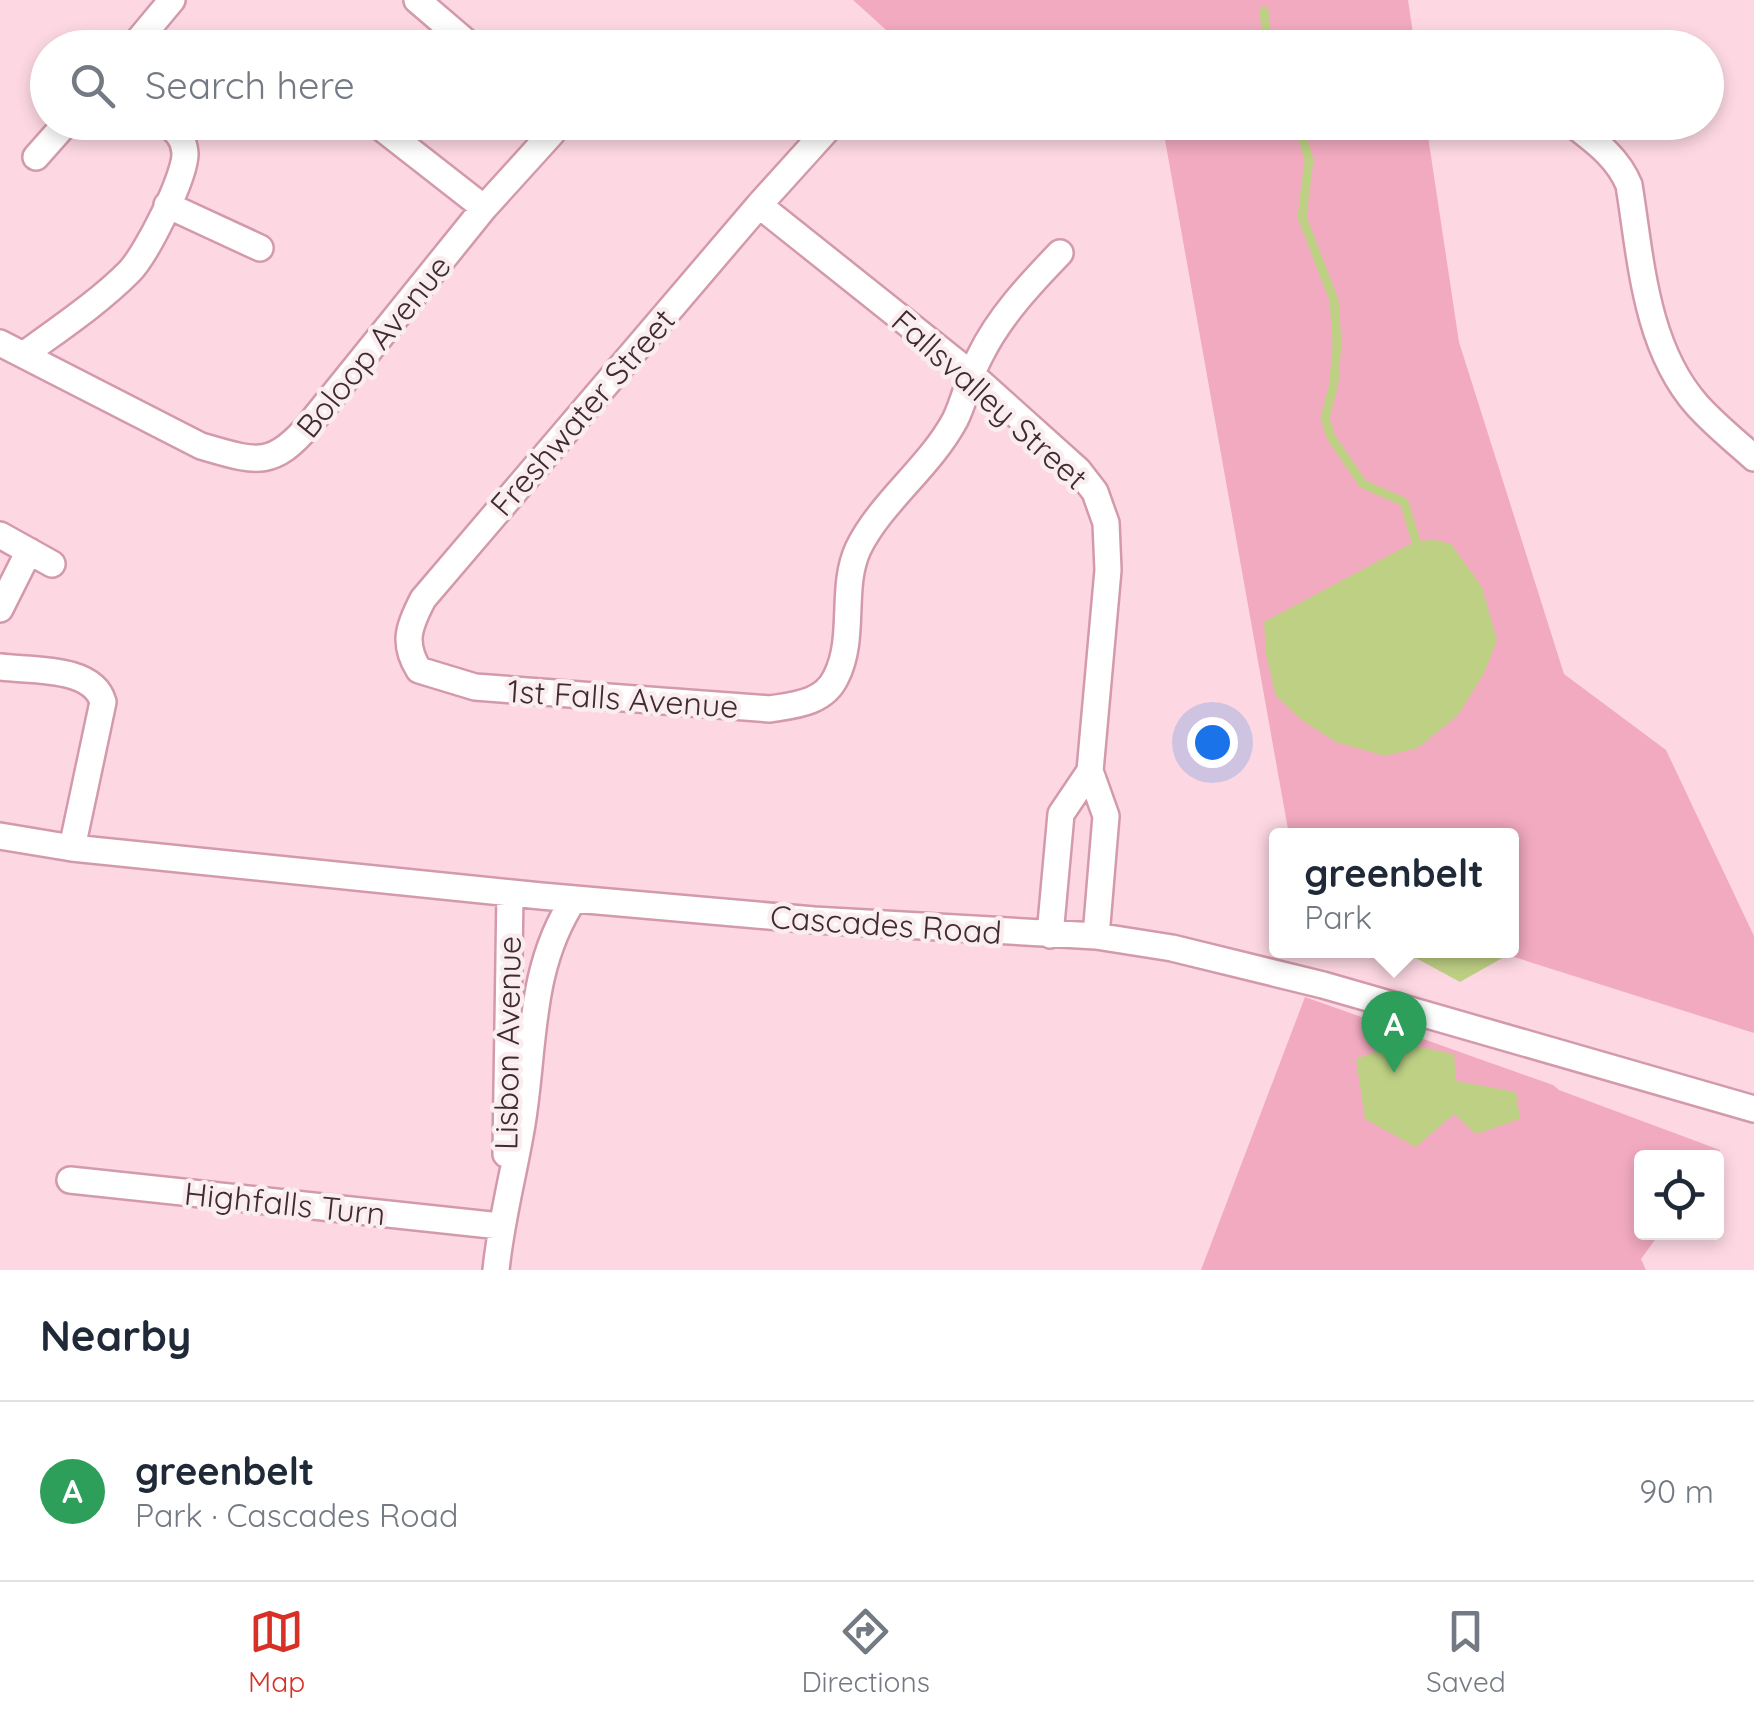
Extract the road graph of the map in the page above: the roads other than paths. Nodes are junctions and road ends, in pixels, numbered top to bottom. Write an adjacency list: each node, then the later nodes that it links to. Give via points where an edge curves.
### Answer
1 (172, 0): 3 (street)
2 (417, 0): 4 (street)
3 (147, 30)
4 (452, 30)
5 (50, 140): 11 (street)
6 (182, 140): 12 (street, via 184,169)
7 (397, 140): 14 (street)
8 (542, 140): 14 (street, Boloop Avenue)
9 (818, 140): 13 (street, Freshwater Street)
10 (1592, 140): 20 (street, via 1613,157 1629,185 1658,340 1670,366 1696,404)
11 (36, 156)
12 (166, 205): 15 (street); 18 (street, via 133,268)
13 (759, 205): 19 (street, Fallsvalley Street); 26 (street, Freshwater Street, via 422,599 408,628 408,652 418,670)
14 (484, 208): 18 (street, Boloop Avenue, via 294,444 265,459 201,446)
15 (260, 248)
16 (1060, 254): 19 (street, via 998,325)
17 (0, 343): 18 (street, Boloop Avenue)
18 (25, 354)
19 (971, 374): 26 (street, 1st Falls Avenue, via 955,420 858,550 836,680 806,704 770,709); 27 (street, Fallsvalley Street, via 1078,470 1106,523 1107,589)
20 (1754, 458)
21 (0, 535): 22 (street)
22 (29, 551): 23 (street); 24 (street)
23 (52, 564)
24 (0, 609)
25 (0, 667): 29 (street, via 79,678 94,684 104,702)
26 (475, 687)
27 (1090, 770): 32 (street, Fallsvalley Street, via 1061,814); 33 (street, Fallsvalley Street, via 1106,816)
28 (0, 836): 29 (street, Cascades Road)
29 (72, 848): 30 (street, Cascades Road)
30 (510, 893): 31 (street, Cascades Road); 36 (street, Lisbon Avenue)
31 (574, 899): 32 (street, Cascades Road); 36 (street, Lisbon Avenue, via 556,927 539,980 522,1126)
32 (1050, 934): 33 (street, Cascades Road)
33 (1096, 936): 34 (street, Cascades Road, via 1323,985)
34 (1754, 1110)
35 (70, 1180): 37 (street, Highfalls Turn)
36 (506, 1194): 37 (street, Lisbon Avenue)
37 (500, 1226): 38 (street, Lisbon Avenue)
38 (496, 1270)

